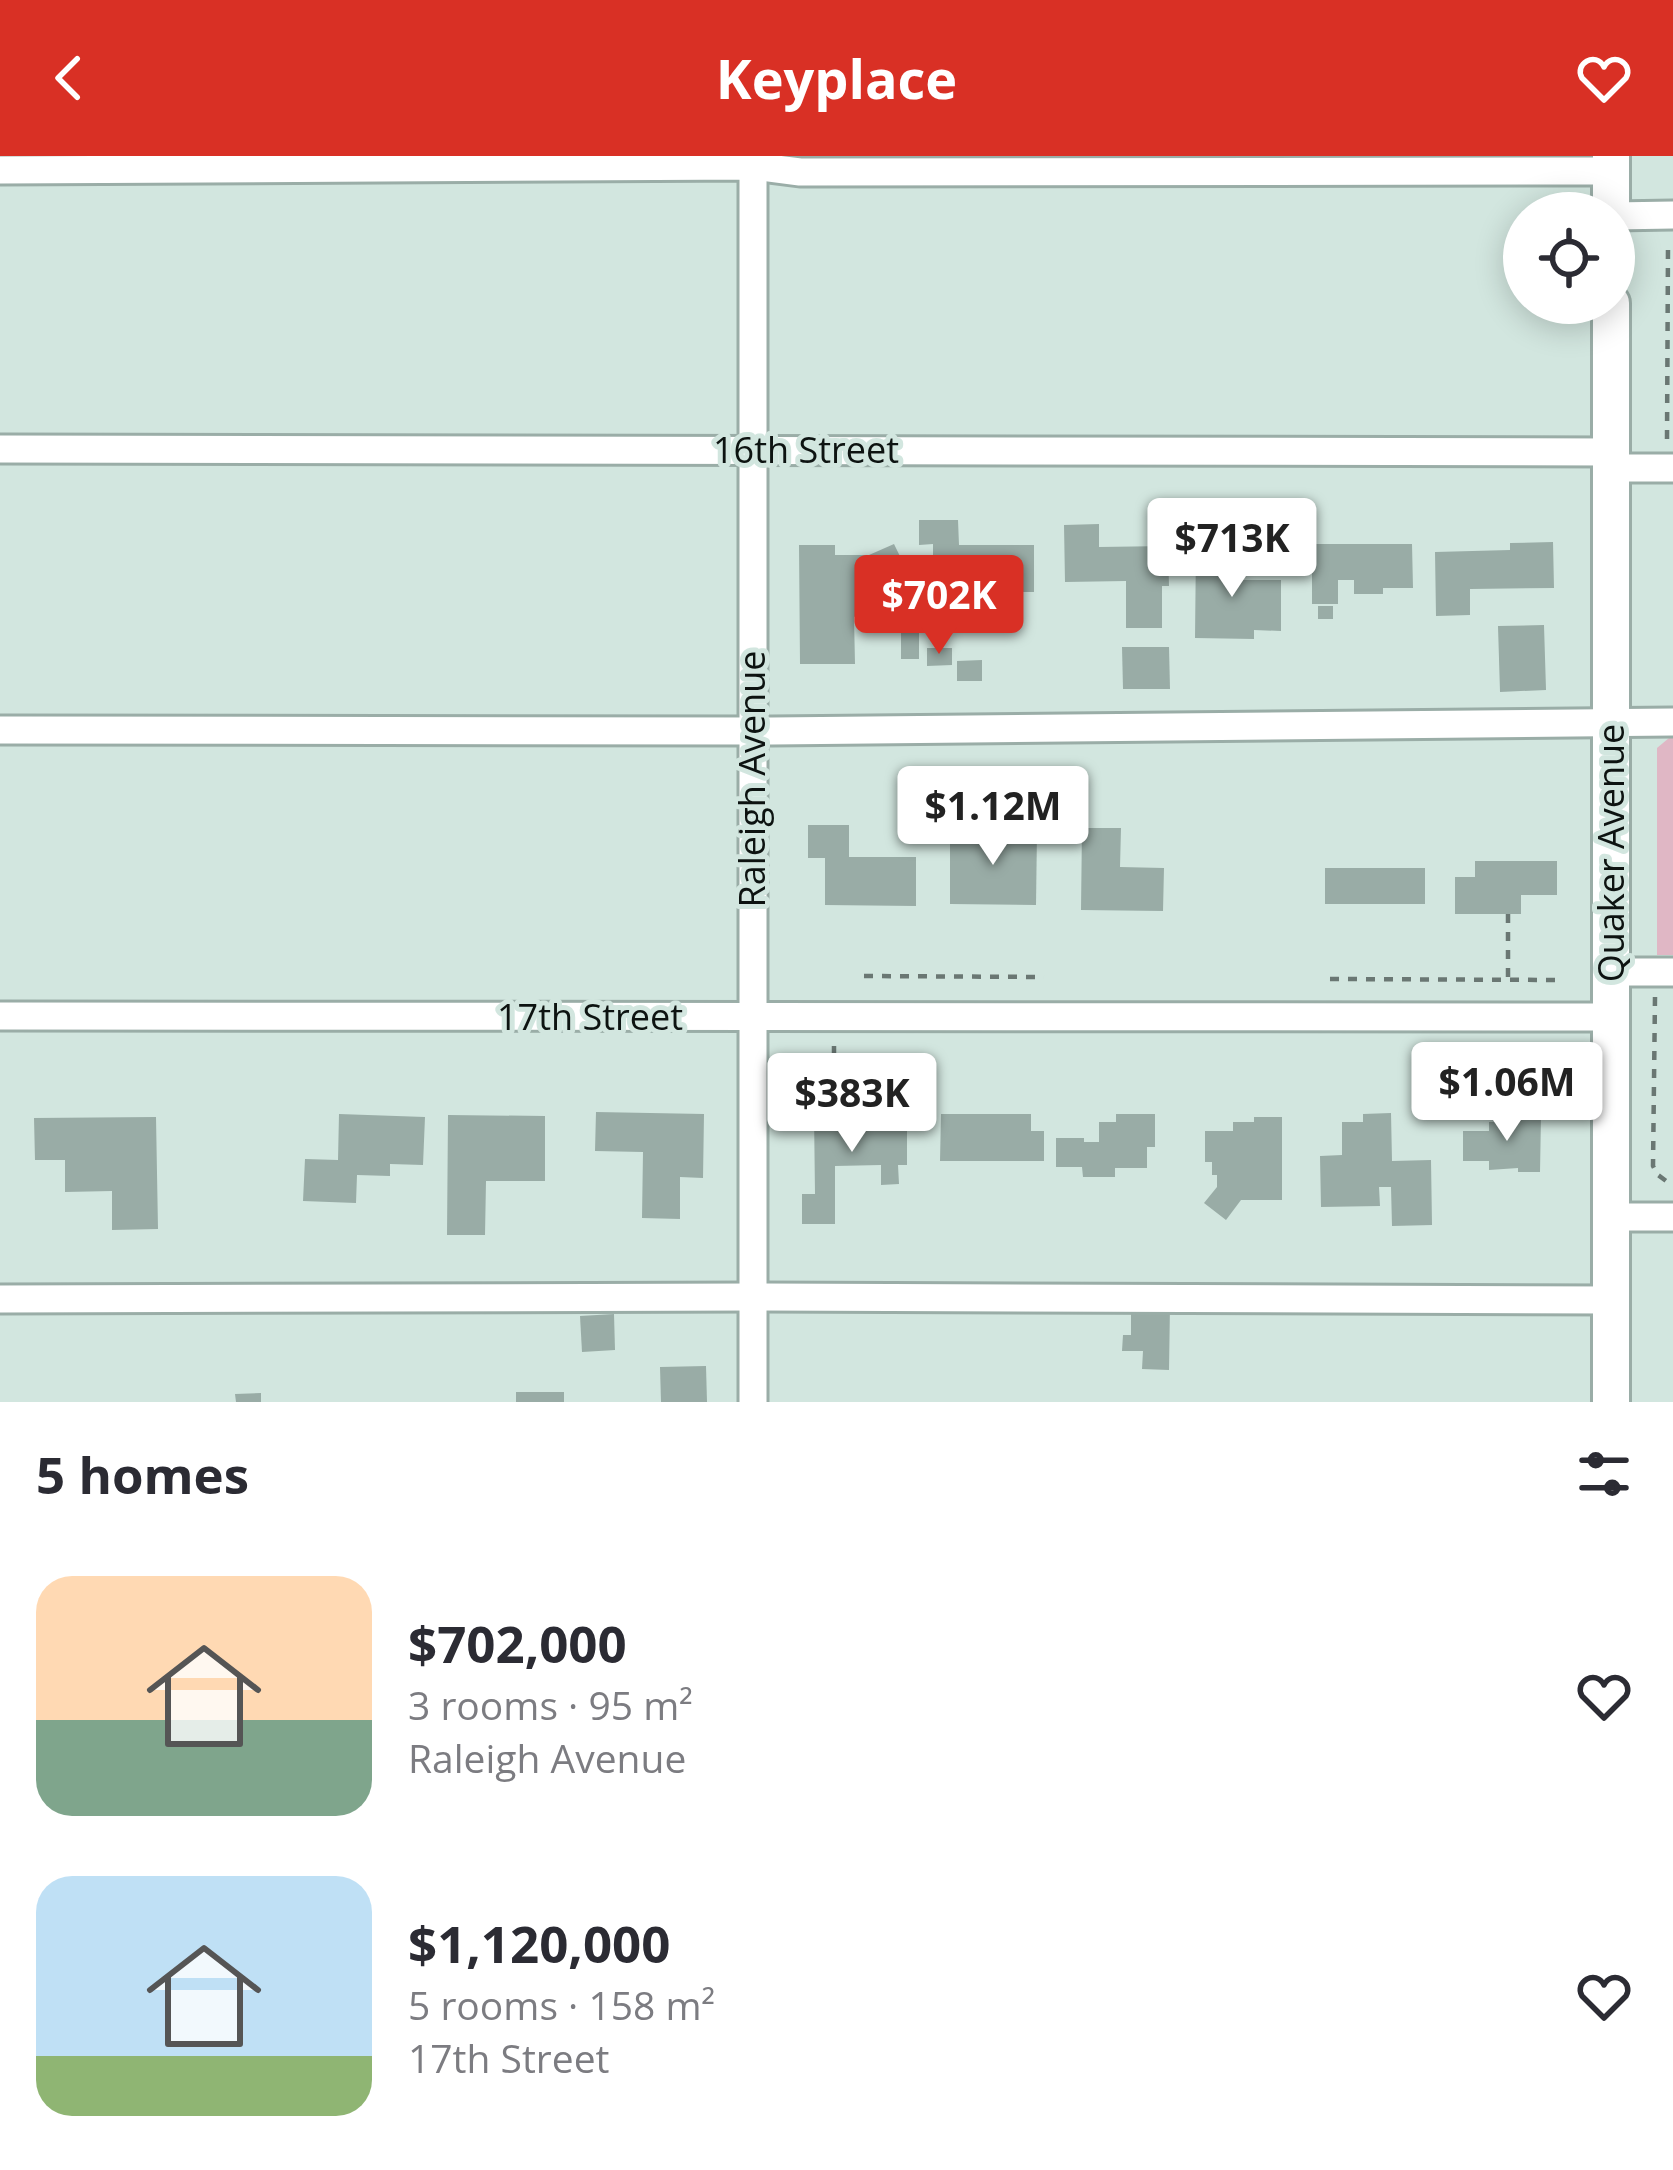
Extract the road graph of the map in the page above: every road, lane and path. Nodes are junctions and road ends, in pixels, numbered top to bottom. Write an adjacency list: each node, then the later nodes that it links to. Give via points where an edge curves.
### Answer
1 (753, 161): 2 (street, via 800,172); 3 (street); 9 (street, Raleigh Avenue)
2 (1611, 163)
3 (0, 170)
4 (1635, 214): 5 (street)
5 (1673, 215)
6 (1673, 247): 11 (path)
7 (1611, 324): 10 (main road, Quaker Avenue)
8 (0, 449): 9 (street, 16th Street)
9 (752, 450): 10 (street, 16th Street); 15 (street, Raleigh Avenue)
10 (1612, 460): 11 (street, 16th Street); 12 (main road, Quaker Avenue)
11 (1670, 462)
12 (1612, 722): 13 (street); 15 (street); 17 (main road, Quaker Avenue)
13 (1673, 722)
14 (0, 730): 15 (street)
15 (752, 730): 25 (street, Raleigh Avenue)
16 (1508, 914): 22 (path)
17 (1611, 972): 20 (street); 26 (main road, Quaker Avenue)
18 (864, 976): 19 (path)
19 (1044, 976)
20 (1664, 976): 29 (path, via 1653,1166)
21 (1330, 979): 22 (path)
22 (1508, 980): 23 (path)
23 (1557, 980)
24 (0, 1016): 25 (street, 17th Street)
25 (752, 1017): 26 (street, 17th Street); 32 (street, Raleigh Avenue)
26 (1611, 1017): 30 (main road, Quaker Avenue)
27 (834, 1046): 28 (path)
28 (834, 1113)
29 (1673, 1186)
30 (1611, 1217): 31 (street); 34 (main road, Quaker Avenue)
31 (1673, 1217)
32 (753, 1297): 33 (street); 34 (street); 35 (street, Raleigh Avenue)
33 (0, 1299)
34 (1611, 1300): 36 (main road, Quaker Avenue)
35 (753, 1402)
36 (1611, 1402)

